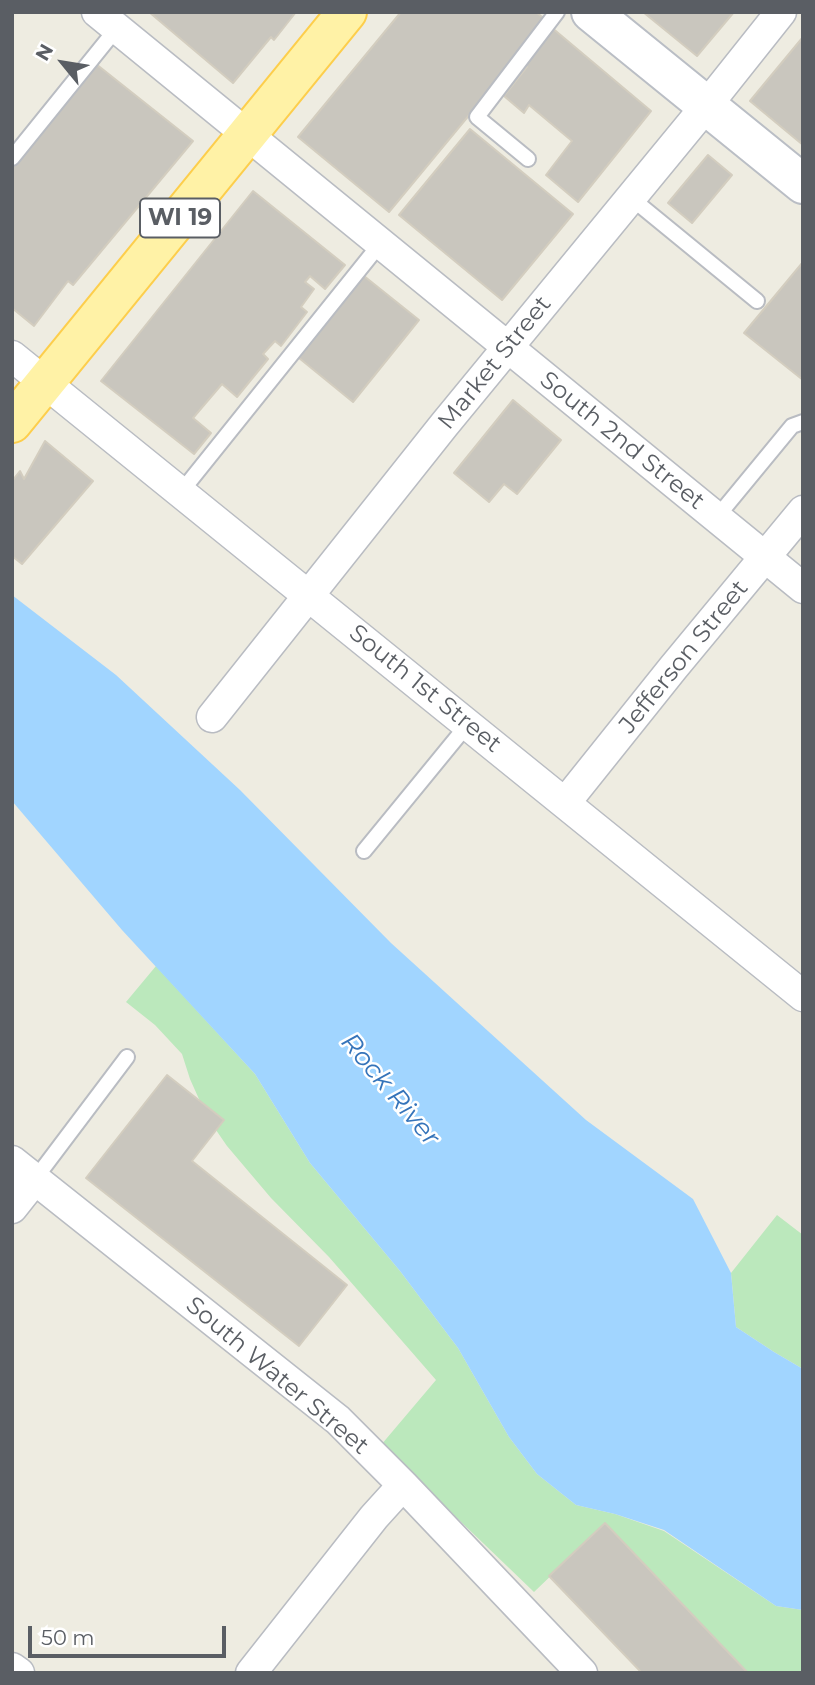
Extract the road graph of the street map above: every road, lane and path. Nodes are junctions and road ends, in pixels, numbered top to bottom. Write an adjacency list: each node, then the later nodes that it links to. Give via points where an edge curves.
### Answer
1 (347, 12): 7 (main road, WI 19)
2 (557, 12): 9 (lane, via 477,117)
3 (591, 12): 6 (street)
4 (781, 12): 6 (street, Market Street)
5 (107, 20): 7 (street, South 2nd Street); 8 (lane)
6 (707, 106): 10 (street); 11 (street, Market Street)
7 (247, 135): 12 (street, South 2nd Street); 16 (main road, WI 19)
8 (13, 156)
9 (528, 159)
10 (803, 184)
11 (630, 197): 13 (lane); 14 (street, Market Street)
12 (380, 244): 14 (street, South 2nd Street); 19 (lane)
13 (757, 301)
14 (507, 348): 21 (street, South 2nd Street); 24 (street, Market Street)
15 (12, 356): 16 (street, South 1st Street)
16 (45, 383): 18 (main road, WI 19); 19 (street, South 1st Street)
17 (803, 422): 21 (lane, via 792,426)
18 (12, 424)
19 (181, 492): 24 (street, South 1st Street)
20 (803, 512): 22 (street, Jefferson Street)
21 (717, 517): 22 (street, South 2nd Street)
22 (765, 557): 23 (street, South 2nd Street); 27 (street, Jefferson Street)
23 (803, 587)
24 (309, 595): 25 (street, Market Street); 26 (street, South 1st Street)
25 (212, 717)
26 (468, 724): 27 (street, South 1st Street); 28 (lane)
27 (565, 803): 29 (street, South 1st Street)
28 (364, 851)
29 (803, 996)
30 (127, 1057): 31 (lane)
31 (24, 1170): 32 (street); 33 (street, South Water Street, via 338,1420)
32 (12, 1208)
33 (403, 1485): 36 (street); 37 (street, South Water Street)
34 (12, 1668): 35 (street)
35 (19, 1673)
36 (251, 1673)
37 (582, 1673)

